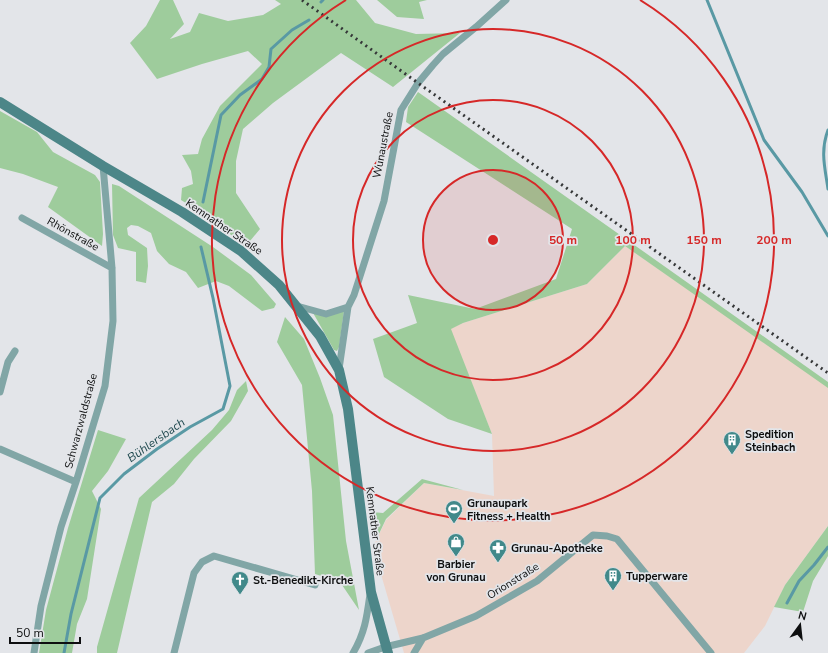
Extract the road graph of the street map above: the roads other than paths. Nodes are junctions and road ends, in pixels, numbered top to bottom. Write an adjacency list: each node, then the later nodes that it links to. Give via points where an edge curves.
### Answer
1 (506, 0): 7 (street, Wunaustraße, via 433,64 402,107 384,201)
2 (0, 102): 3 (main road, Kemnather Straße)
3 (102, 166): 5 (street, Schwarzwaldstraße); 6 (main road, Kemnather Straße, via 182,212 241,251 279,285)
4 (22, 218): 5 (street, Rhönstraße)
5 (112, 268): 12 (street, Schwarzwaldstraße, via 113,321 104,386)
6 (297, 306): 7 (street, via 326,314); 9 (main road, Kemnather Straße, via 320,336)
7 (348, 307): 9 (street, Wunaustraße)
8 (15, 351): 10 (street, via 8,362)
9 (339, 370): 14 (main road, Kemnather Straße, via 348,409)
10 (0, 392)
11 (0, 449): 12 (street)
12 (76, 482): 17 (street, Schwarzwaldstraße, via 61,527 41,606)
13 (315, 585): 18 (street, via 214,556 202,562 194,573)
14 (371, 592): 16 (main road, Kemnather Straße); 19 (street, via 366,625)
15 (423, 638): 16 (street, Orionstraße); 21 (street); 22 (street, Orionstraße, via 476,616 537,581 593,535 598,535 617,539)
16 (386, 650): 20 (street, Orionstraße)
17 (34, 653)
18 (174, 653)
19 (353, 653)
20 (368, 653)
21 (414, 653)
22 (711, 653)

